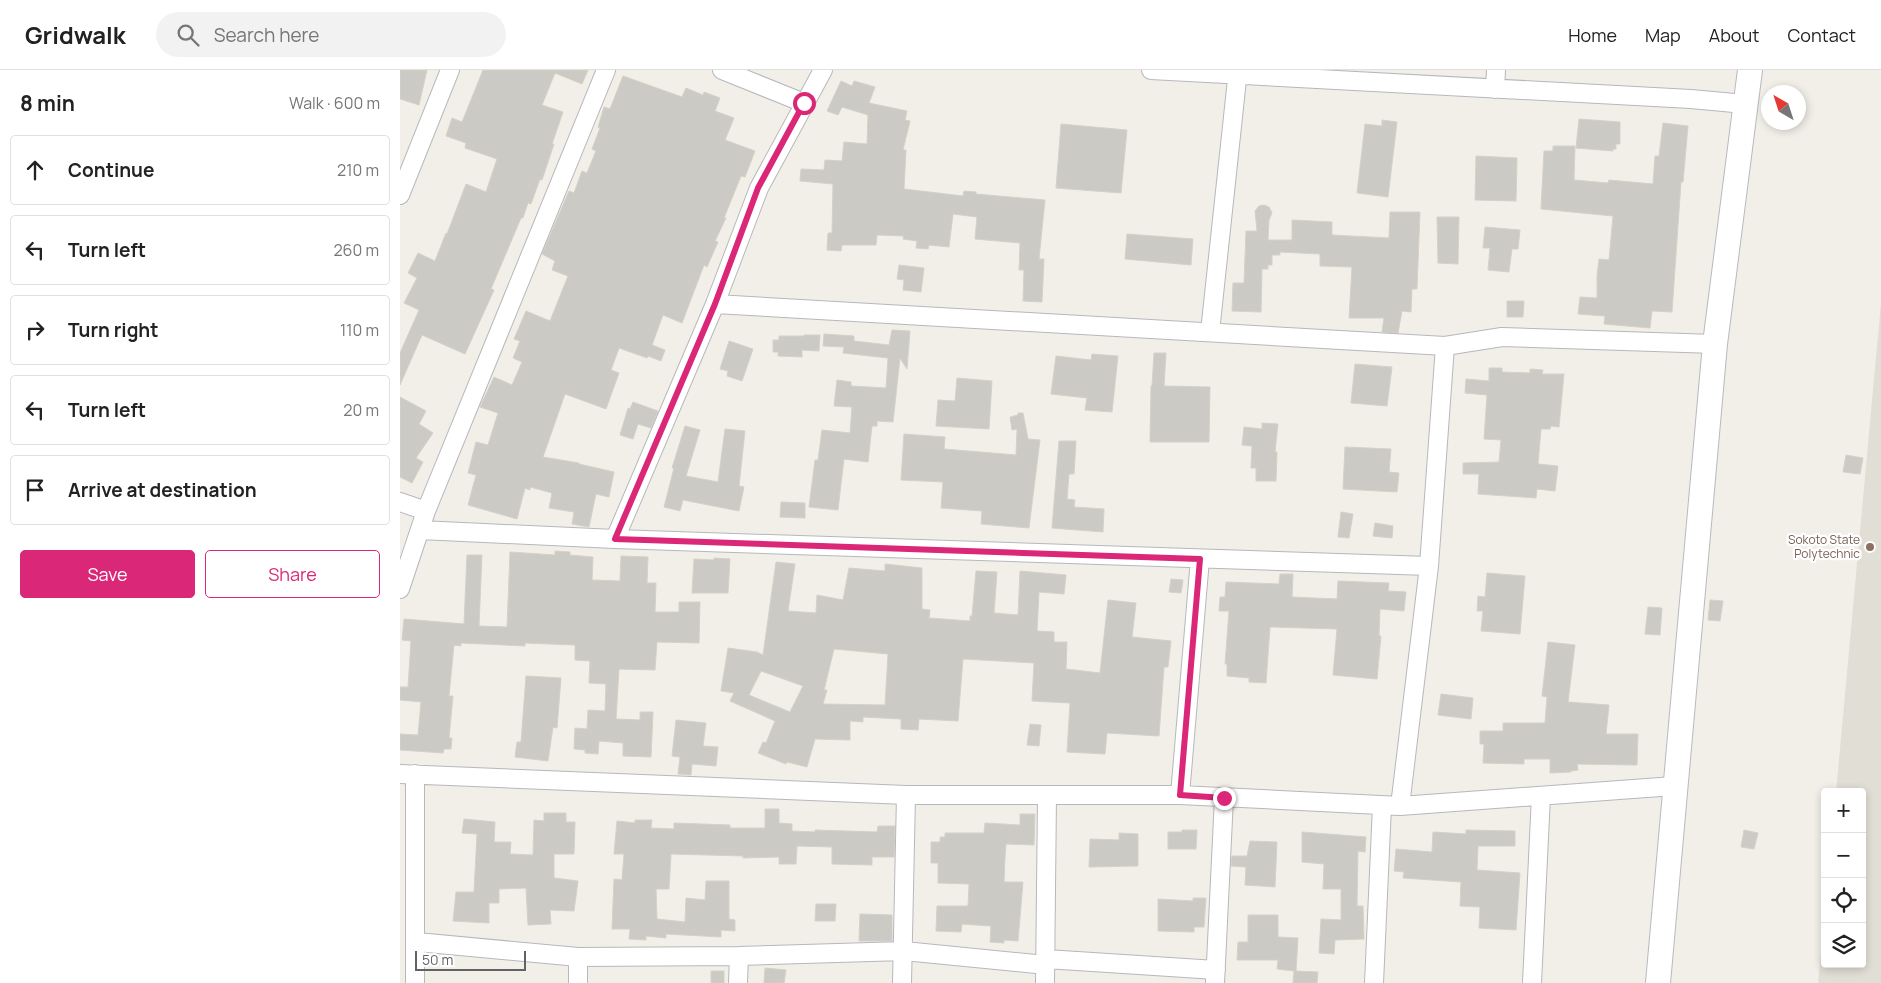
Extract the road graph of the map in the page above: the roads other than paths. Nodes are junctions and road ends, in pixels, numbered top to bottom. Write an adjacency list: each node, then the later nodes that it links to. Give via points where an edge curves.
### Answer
1 (450, 70): 12 (street)
2 (606, 70): 18 (street)
3 (722, 70): 10 (street)
4 (823, 70): 10 (street)
5 (1151, 70): 8 (street)
6 (1496, 70): 9 (street)
7 (1750, 70): 11 (street)
8 (1238, 72): 9 (street); 14 (street)
9 (1495, 89): 11 (street)
10 (804, 103): 13 (street, via 758,188)
11 (1745, 104): 15 (street)
12 (402, 185)
13 (715, 304): 14 (street); 20 (street)
14 (1210, 332): 16 (street)
15 (1715, 344): 16 (street, via 1502,338); 25 (street)
16 (1445, 346): 22 (street)
17 (400, 502): 18 (street)
18 (426, 511): 19 (street)
19 (420, 530): 20 (street); 23 (street)
20 (615, 539): 21 (street)
21 (1200, 559): 22 (street); 28 (street)
22 (1429, 566): 31 (street)
23 (400, 589)
24 (408, 774): 26 (street); 32 (street)
25 (1674, 786): 29 (street); 45 (street)
26 (906, 795): 27 (street); 33 (street)
27 (1047, 795): 28 (street); 36 (street)
28 (1180, 795): 30 (street)
29 (1541, 796): 31 (street); 44 (street)
30 (1224, 798): 31 (street); 37 (street)
31 (1391, 806): 43 (street)
32 (417, 942): 35 (street); 38 (street)
33 (904, 951): 34 (street); 36 (street); 41 (street)
34 (739, 956): 35 (street); 40 (street)
35 (578, 957): 39 (street)
36 (1046, 962): 37 (street); 42 (street)
37 (1215, 976)
38 (416, 983)
39 (578, 983)
40 (738, 983)
41 (902, 983)
42 (1046, 983)
43 (1374, 983)
44 (1532, 983)
45 (1658, 983)

